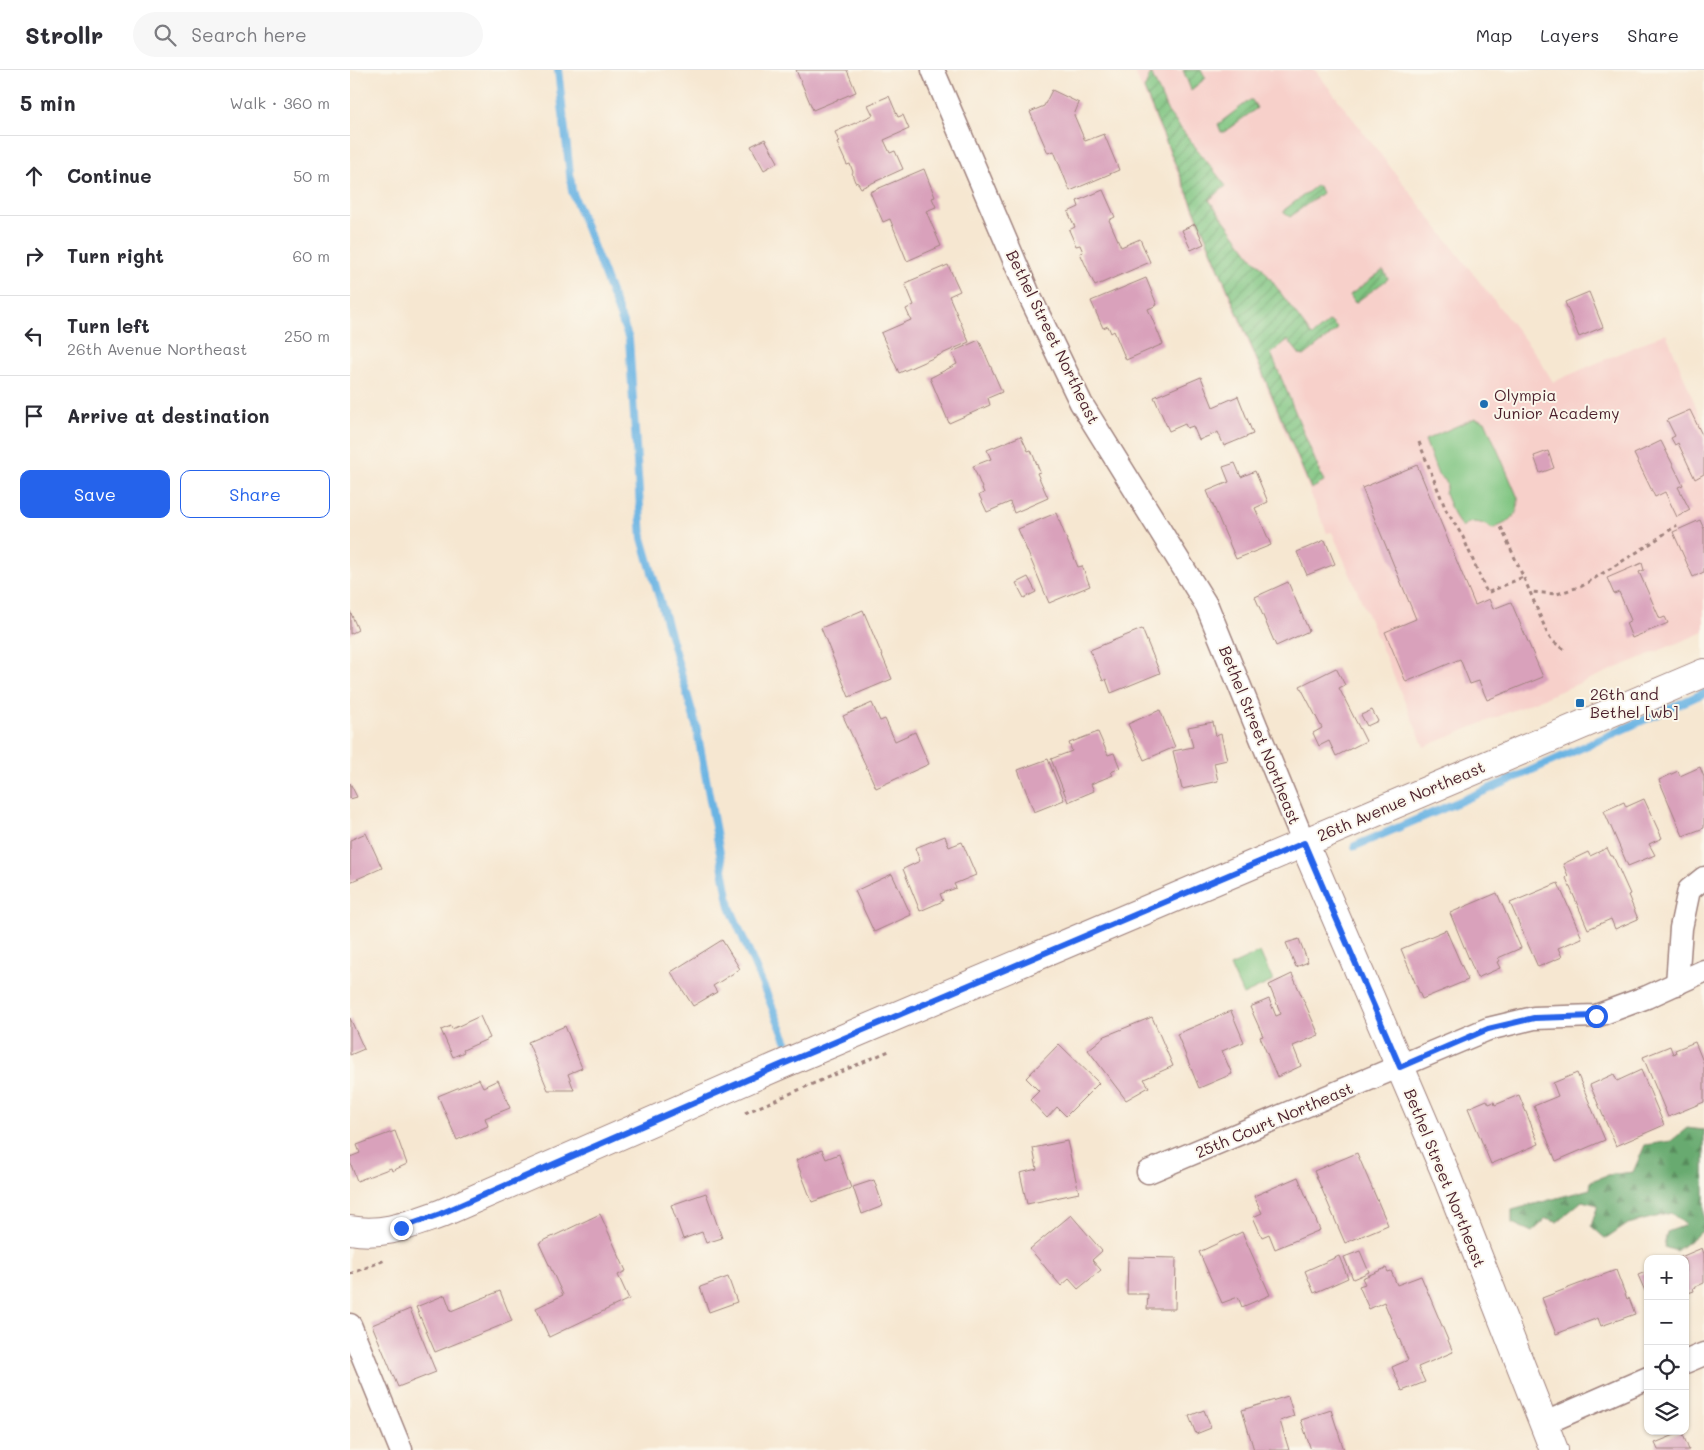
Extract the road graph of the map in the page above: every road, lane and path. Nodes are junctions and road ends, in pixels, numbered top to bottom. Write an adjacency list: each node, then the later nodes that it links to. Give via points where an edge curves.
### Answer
1 (933, 70): 9 (street, Bethel Street Northeast, via 1030,297 1081,403 1207,606)
2 (1419, 442): 5 (path, via 1446,510 1463,536 1487,593)
3 (1677, 525): 6 (path, via 1582,586 1557,594)
4 (1501, 527): 5 (path)
5 (1523, 577): 6 (path)
6 (1530, 592): 7 (path, via 1548,635)
7 (1564, 649)
8 (1704, 673): 9 (street, 26th Avenue Northeast)
9 (1304, 843): 13 (street, Bethel Street Northeast); 15 (street, 26th Avenue Northeast, via 776,1067 440,1214 401,1228 368,1233)
10 (1704, 878): 12 (street, via 1689,890 1681,928)
11 (1704, 971): 12 (street, 25th Court Northeast)
12 (1677, 984): 13 (street, 25th Court Northeast, via 1596,1016 1534,1018 1488,1029)
13 (1400, 1067): 14 (street, 25th Court Northeast); 20 (street, Bethel Street Northeast)
14 (1148, 1172)
15 (350, 1230)
16 (350, 1325): 21 (street)
17 (1704, 1354): 18 (street)
18 (1689, 1360)
19 (1644, 1380): 20 (street)
20 (1543, 1424): 22 (street, Bethel Street Northeast)
21 (401, 1450)
22 (1554, 1450)

